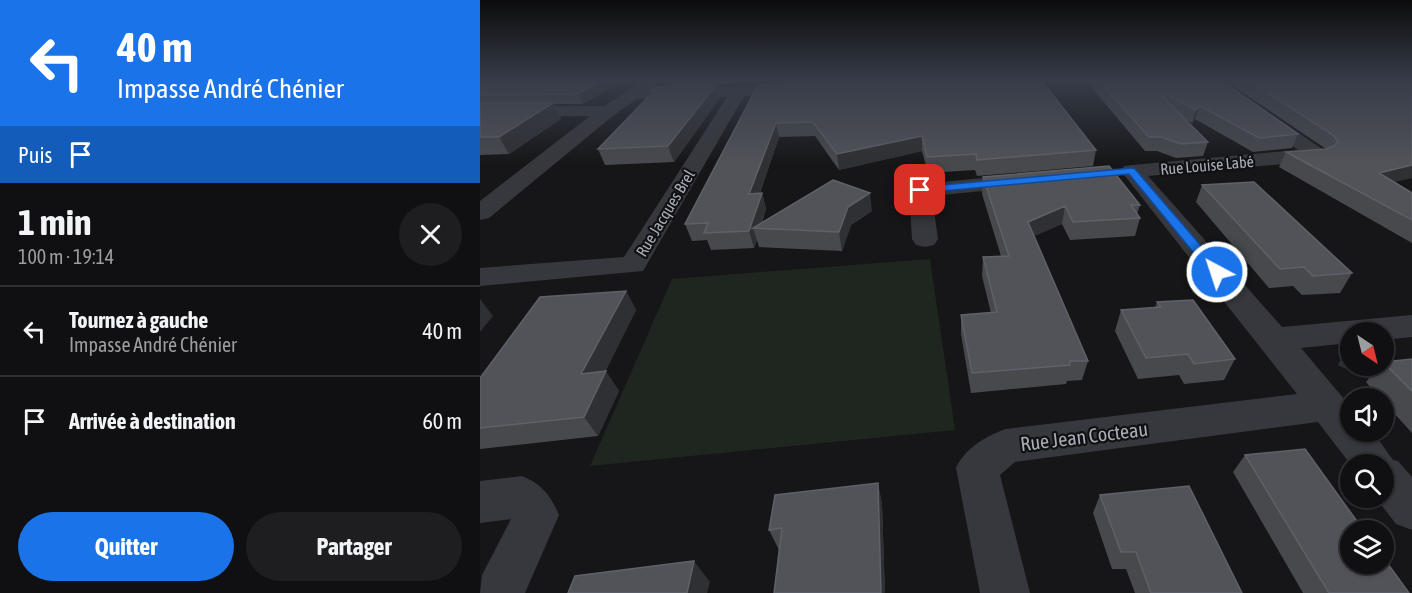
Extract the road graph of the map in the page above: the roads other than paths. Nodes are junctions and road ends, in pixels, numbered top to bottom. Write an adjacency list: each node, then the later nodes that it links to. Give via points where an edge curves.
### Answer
1 (612, 109): 4 (street)
2 (728, 109): 9 (street, Rue Jacques Brel, via 633,265)
3 (1251, 109): 11 (street, Rue Louise Labé, via 1318,155 1120,172)
4 (608, 111): 5 (street); 7 (street)
5 (480, 112)
6 (1049, 178): 8 (street, via 920,190)
7 (480, 213)
8 (925, 239)
9 (480, 277)
10 (1412, 326): 11 (street)
11 (1274, 339): 12 (street, Rue Louise Labé)
12 (1326, 406): 13 (street, Rue Louise Labé); 18 (street, Rue Jean Cocteau, via 1006,446 977,468)
13 (1366, 454)
14 (1394, 487): 16 (street)
15 (480, 502): 17 (street, via 522,498 537,515)
16 (1412, 509)
17 (500, 593)
18 (1005, 593)

